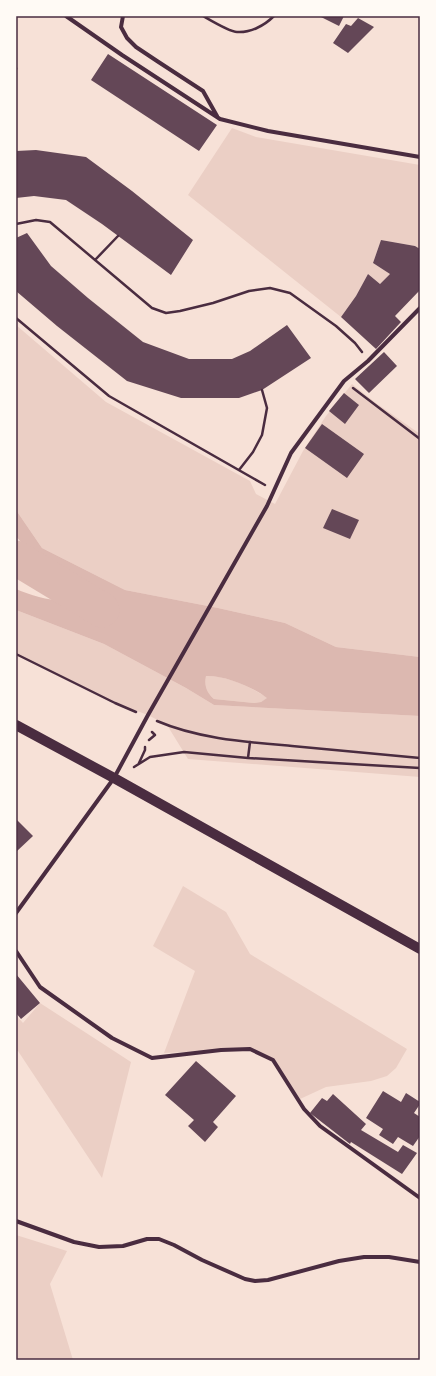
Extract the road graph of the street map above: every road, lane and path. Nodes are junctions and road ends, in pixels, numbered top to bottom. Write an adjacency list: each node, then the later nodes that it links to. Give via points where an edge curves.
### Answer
1 (66, 16): 5 (street)
2 (123, 16): 5 (street, via 121,26 127,38 136,47 203,91)
3 (203, 16): 4 (path, via 236,32 252,31)
4 (274, 16)
5 (218, 118): 6 (street, via 268,131)
6 (420, 157)
7 (16, 224): 9 (path, via 36,220 50,222)
8 (118, 236): 9 (path)
9 (95, 260): 12 (path, via 152,308 166,313 213,303 249,291 270,288 290,293 336,326 355,343)
10 (420, 308): 12 (street)
11 (16, 318): 16 (path, via 108,396)
12 (368, 361): 13 (street)
13 (344, 381): 15 (path); 17 (street, via 291,453)
14 (262, 390): 16 (path, via 267,408 262,435 254,452)
15 (420, 439)
16 (239, 470): 17 (path)
17 (274, 490): 26 (street)
18 (16, 654): 19 (path)
19 (137, 712)
20 (155, 720): 22 (path, via 198,734)
21 (16, 725): 26 (main road)
22 (250, 742): 23 (path); 24 (path)
23 (248, 758): 25 (path); 26 (path, via 184,752 170,754 150,757)
24 (420, 758)
25 (420, 768)
26 (114, 778): 27 (street); 28 (main road)
27 (16, 913)
28 (420, 949)
29 (16, 951): 30 (street, via 40,987 112,1038 152,1058 250,1049 272,1060 304,1109 320,1126)
30 (420, 1198)
31 (16, 1221): 32 (street, via 74,1242 99,1247 123,1246 159,1239 245,1279 255,1281 364,1257 389,1257)
32 (420, 1262)

